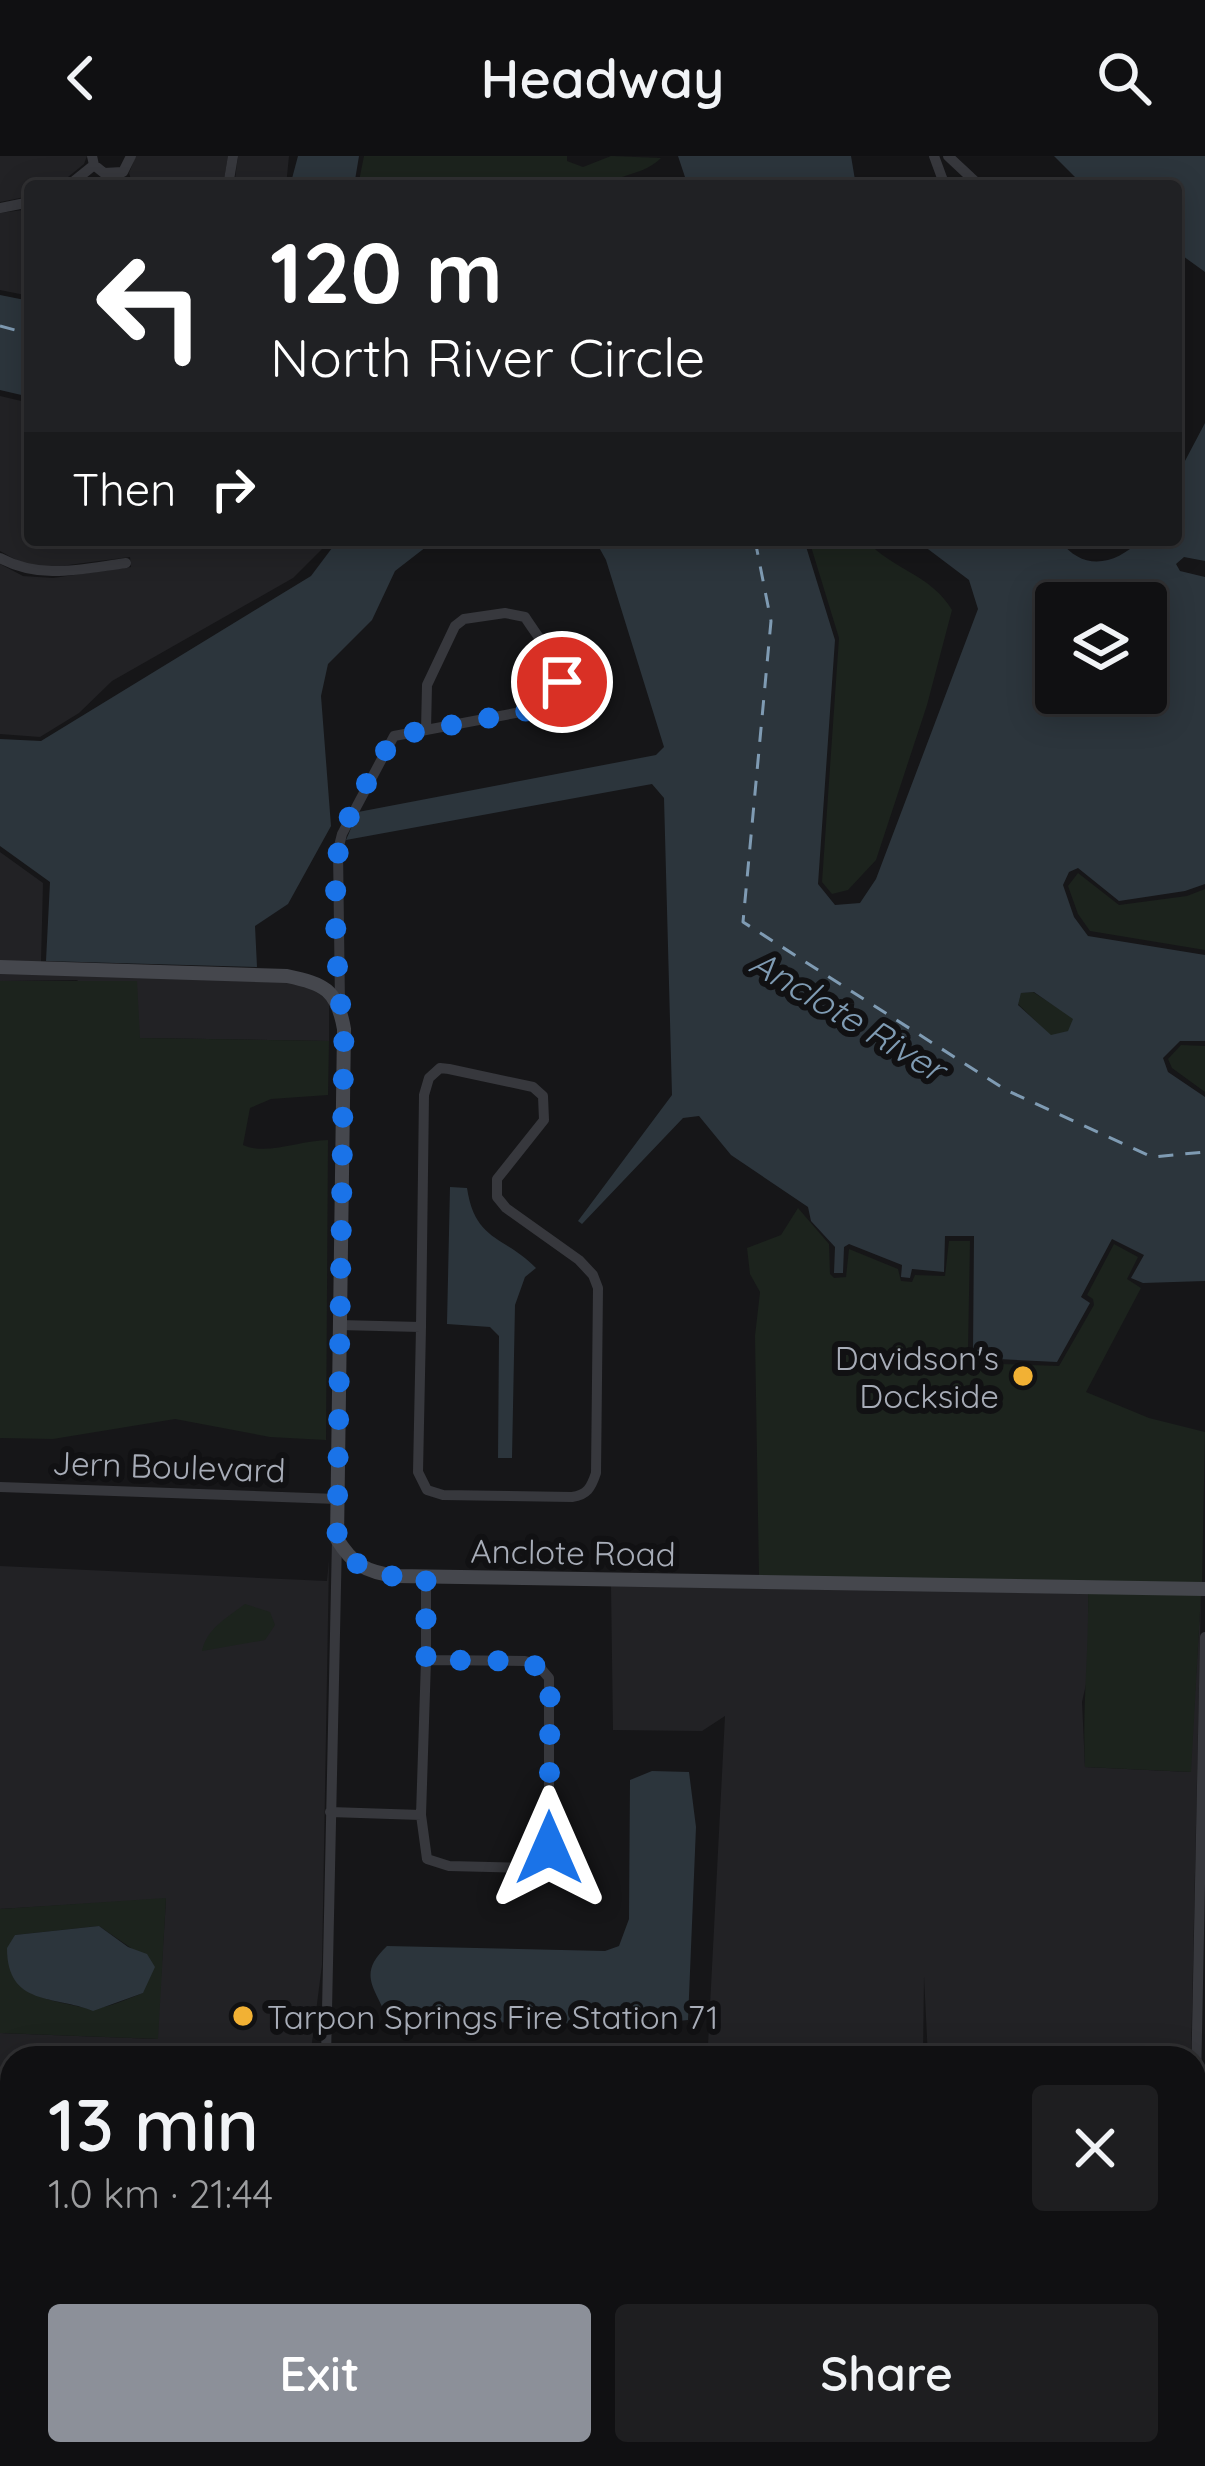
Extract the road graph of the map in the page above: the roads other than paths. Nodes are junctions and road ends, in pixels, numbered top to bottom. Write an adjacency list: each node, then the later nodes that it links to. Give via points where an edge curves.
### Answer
1 (131, 156): 4 (street)
2 (947, 156): 6 (street)
3 (93, 160): 4 (street, via 109,175)
4 (123, 172): 5 (street)
5 (126, 180)
6 (973, 180)
7 (0, 558): 8 (street, via 53,573)
8 (126, 563)
9 (426, 730): 9 (street, via 556,700 559,673 525,617 505,613 455,626 427,685); 11 (street, via 394,736 338,850)
10 (0, 967): 11 (street, via 287,976 319,983)
11 (340, 1009): 12 (street)
12 (339, 1325): 13 (street); 15 (street)
13 (421, 1328): 13 (street, via 418,1472 427,1490 584,1495 596,1474 598,1288 585,1265 497,1197 497,1179 544,1120 533,1087 440,1068 429,1078)
14 (0, 1487): 15 (street, Jern Boulevard)
15 (337, 1499): 16 (street)
16 (337, 1539): 17 (street, Anclote Road, via 370,1573); 21 (street)
17 (426, 1577): 18 (street, Anclote Road); 20 (street)
18 (1205, 1588)
19 (1205, 1637): 24 (street)
20 (426, 1660): 22 (street); 22 (street, via 525,1661 544,1670 549,1848 532,1868 435,1864 424,1852)
21 (330, 1813): 22 (street); 23 (street)
22 (422, 1815)
23 (326, 2046)
24 (1197, 2046)

